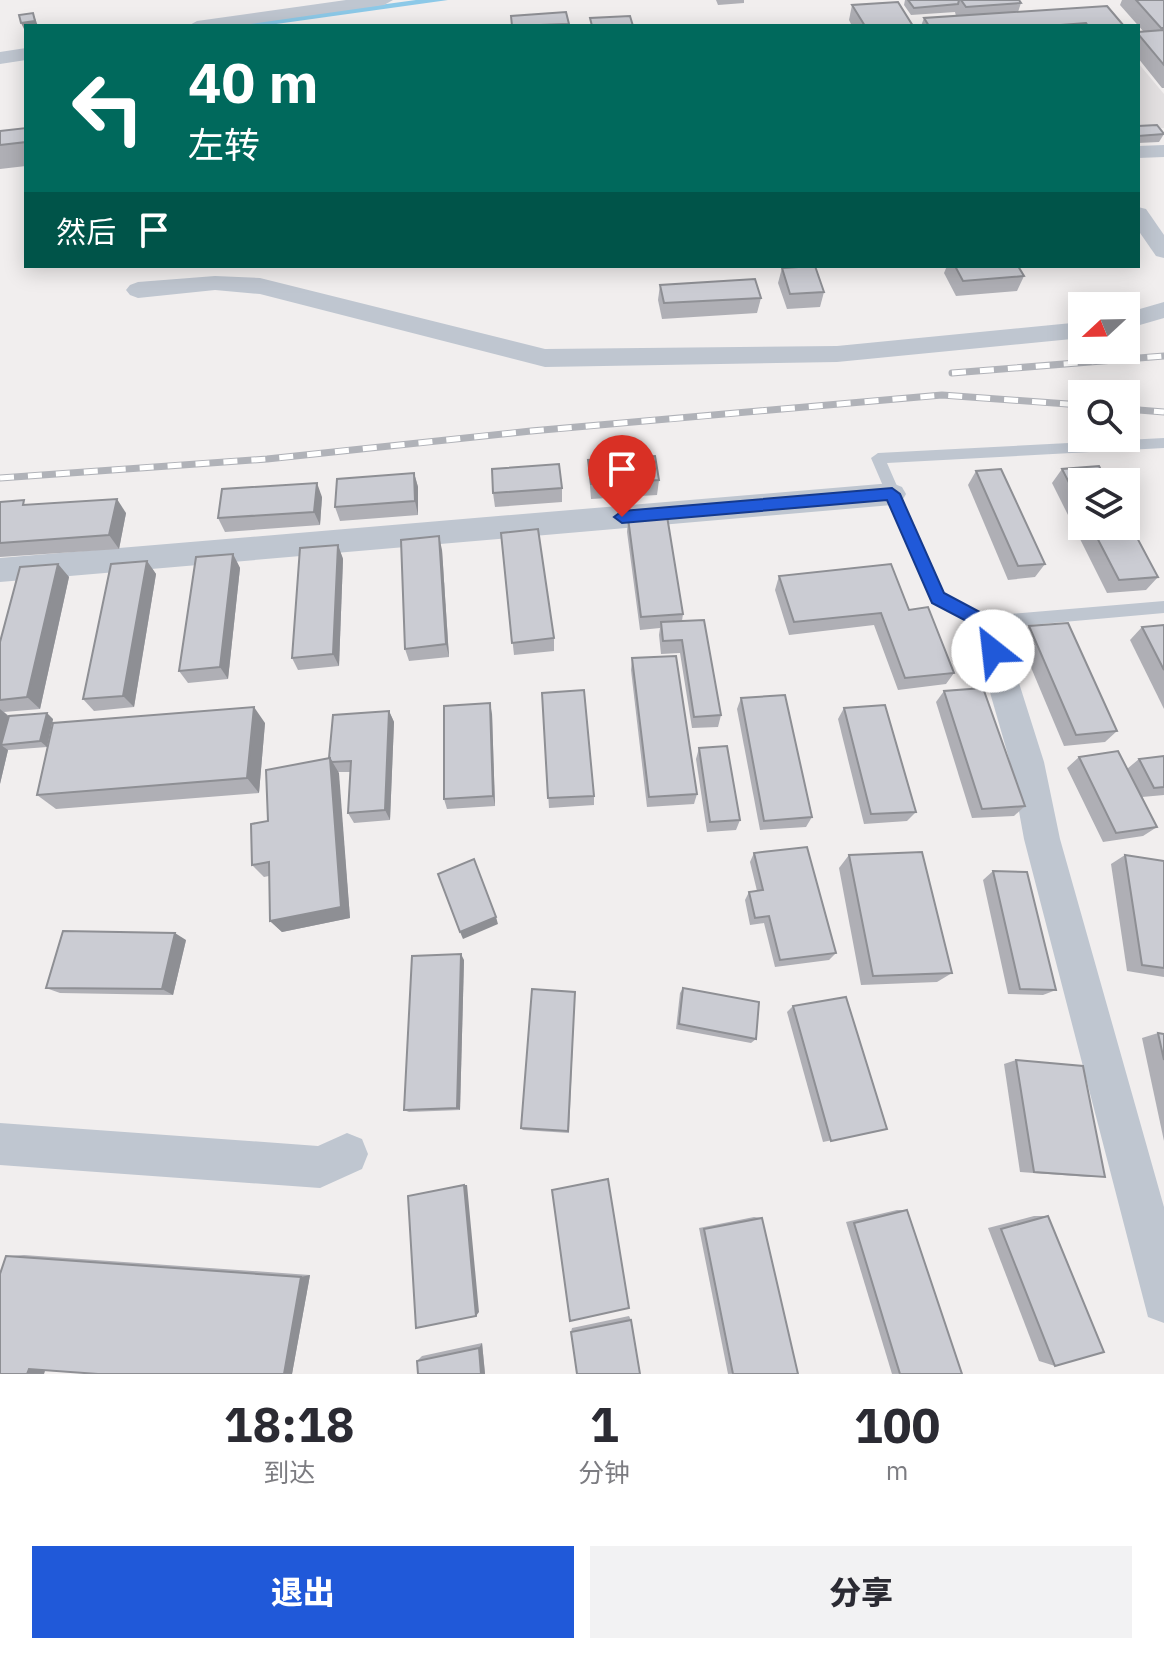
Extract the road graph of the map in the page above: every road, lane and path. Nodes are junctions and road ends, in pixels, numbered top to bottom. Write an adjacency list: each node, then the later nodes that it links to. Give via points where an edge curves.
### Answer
1 (384, 0): 2 (street)
2 (211, 24)
3 (24, 54): 4 (street)
4 (0, 58)
5 (1164, 151): 6 (street)
6 (1140, 152)
7 (1140, 217): 8 (street)
8 (1164, 251)
9 (138, 290): 12 (street, via 215,283 260,286 545,358 837,354)
10 (1164, 310): 11 (street)
11 (1140, 317)
12 (1068, 331)
13 (1164, 443): 14 (lane, via 878,458)
14 (892, 494): 15 (street); 17 (lane, via 938,598)
15 (0, 570)
16 (1164, 607): 17 (lane)
17 (985, 623): 20 (street, via 1027,762 1042,839)
18 (0, 1144): 19 (street, via 320,1167)
19 (347, 1154)
20 (1164, 1301)

